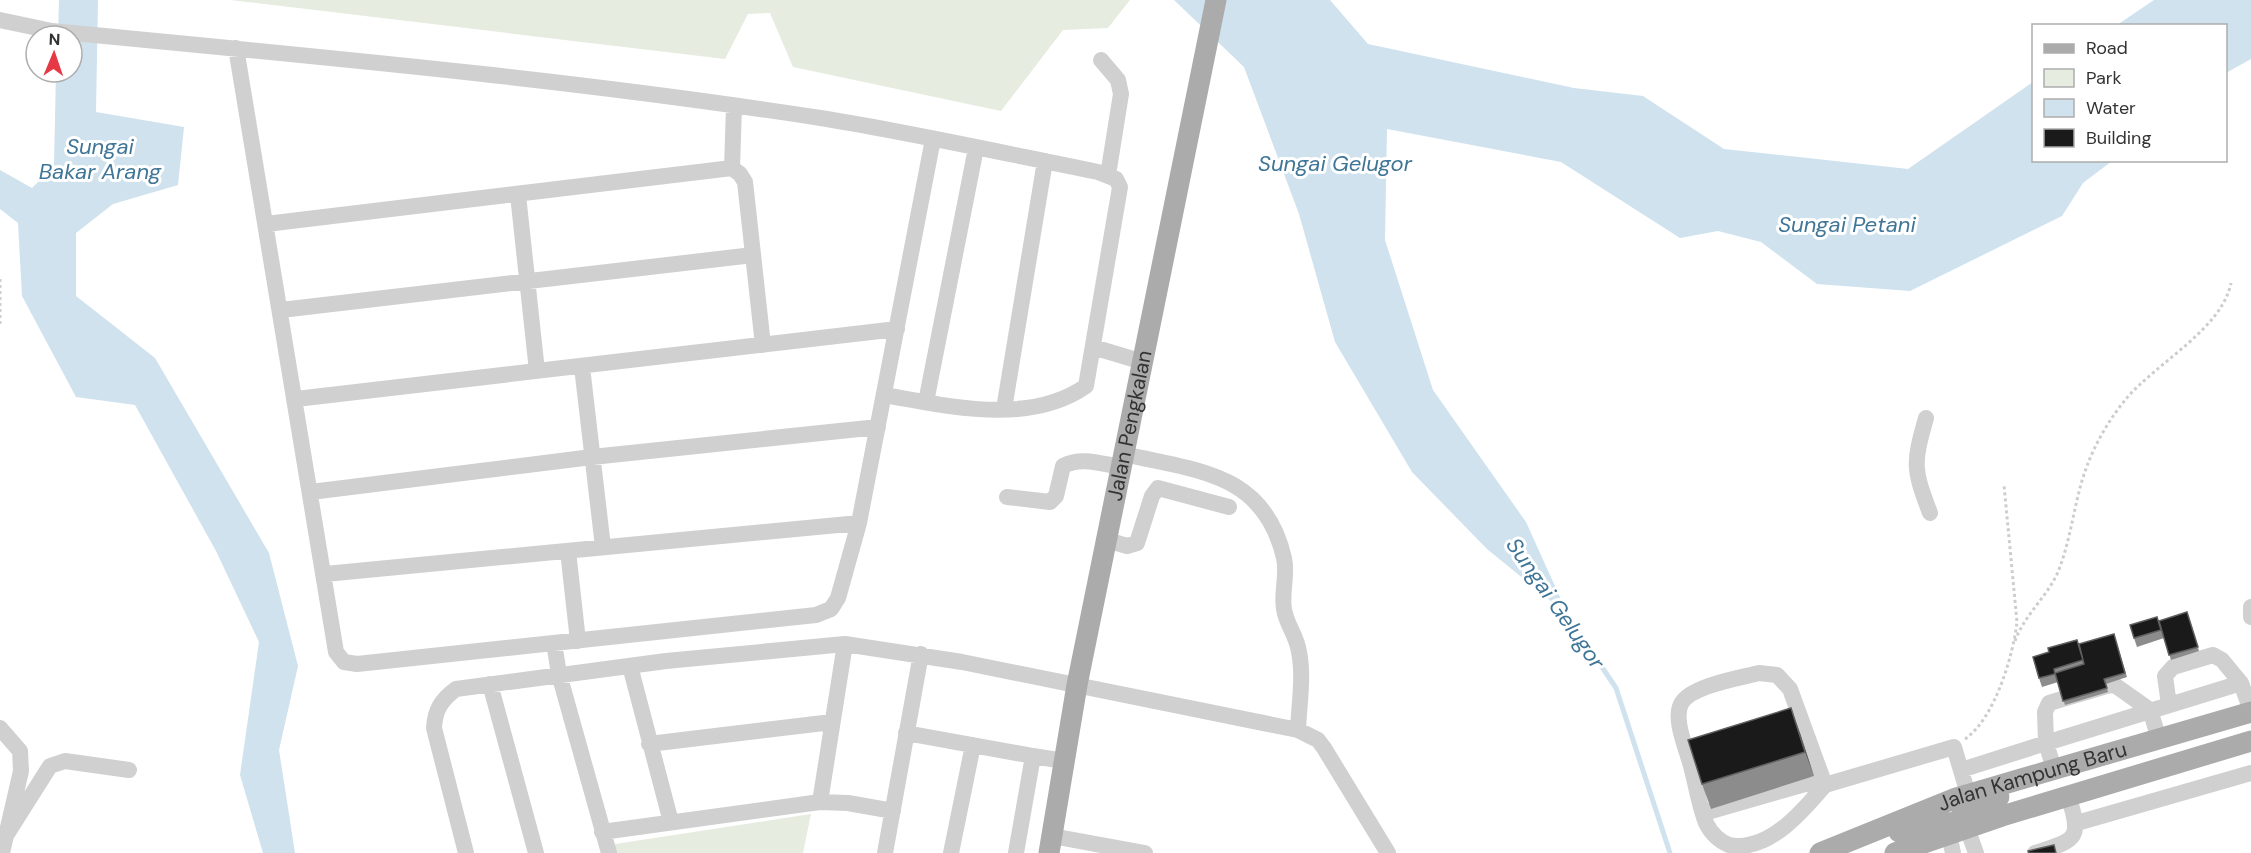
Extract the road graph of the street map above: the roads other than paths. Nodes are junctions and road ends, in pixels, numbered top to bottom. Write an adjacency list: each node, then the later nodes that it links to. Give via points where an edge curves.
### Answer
1 (1216, 0): 19 (main road, Jalan Pengkalan)
2 (0, 20): 3 (street, via 52,31)
3 (236, 48): 5 (street); 12 (street)
4 (1101, 60): 10 (street, via 1118,80 1121,94)
5 (734, 106): 6 (street); 9 (street)
6 (933, 139): 7 (street); 16 (street)
7 (976, 148): 8 (street); 24 (street)
8 (1045, 161): 10 (street); 25 (street)
9 (732, 168): 11 (street); 13 (street, via 745,182)
10 (1108, 175): 18 (street, via 1120,187)
11 (518, 195): 12 (street); 14 (street)
12 (266, 224): 15 (street)
13 (753, 255): 14 (street); 17 (street)
14 (528, 280): 15 (street); 21 (street)
15 (281, 310): 23 (street)
16 (897, 329): 17 (street); 22 (street)
17 (764, 345): 20 (street)
18 (1093, 347): 19 (street); 25 (street, via 1086,386 1054,403)
19 (1143, 362): 29 (main road, Jalan Pengkalan)
20 (582, 367): 21 (street); 28 (street)
21 (537, 371): 23 (street)
22 (884, 395): 24 (street); 27 (street)
23 (296, 399): 30 (street)
24 (926, 402): 25 (street)
25 (1004, 409)
26 (1926, 418): 33 (street, via 1915,457 1916,475)
27 (878, 427): 28 (street); 34 (street)
28 (592, 457): 30 (street); 36 (street)
29 (1123, 460): 31 (street, via 1071,461 1063,466 1056,496 1050,502); 35 (main road, Jalan Pengkalan); 55 (street, via 1210,474 1239,486 1264,510 1285,560 1284,609 1300,654)
30 (311, 492): 38 (street)
31 (1007, 497)
32 (1229, 507): 35 (street, via 1158,488 1137,543 1127,546)
33 (1930, 513)
34 (859, 522): 36 (street); 41 (street, via 838,598 831,609 816,615)
35 (1107, 540): 49 (main road, Jalan Pengkalan)
36 (603, 547): 37 (street)
37 (568, 551): 38 (street); 41 (street)
38 (325, 574): 42 (street, via 336,652 344,662 357,664)
39 (2251, 607): 40 (street)
40 (2251, 617)
41 (578, 640): 42 (street)
42 (554, 643): 46 (street)
43 (845, 644): 44 (street); 45 (street); 53 (street)
44 (921, 654): 49 (street); 56 (street)
45 (630, 666): 46 (street); 60 (street)
46 (559, 674): 48 (street); 76 (street)
47 (2241, 683): 50 (street); 50 (street, via 2213,655 2173,667 2165,676); 52 (street)
48 (490, 684): 83 (street, via 456,689 444,698 435,713 434,728); 84 (street)
49 (1077, 685): 55 (street); 63 (main road, Jalan Pengkalan)
50 (2169, 705): 51 (street)
51 (2150, 710): 57 (street); 59 (street); 59 (street, via 2110,685 2049,703 2045,712)
52 (2251, 712): 57 (main road, Jalan Kampung Baru)
53 (832, 722): 60 (street); 71 (street)
54 (0, 728): 77 (street, via 20,751 21,771)
55 (1298, 730): 90 (street, via 1318,740 1324,748)
56 (906, 733): 61 (street); 72 (street)
57 (2159, 739): 64 (main road, Jalan Kampung Baru)
58 (2251, 741): 70 (main road, Jalan Kampung Baru)
59 (2046, 743): 64 (street); 65 (street)
60 (649, 744): 74 (street)
61 (973, 745): 62 (street); 87 (street)
62 (1033, 756): 63 (street); 88 (street)
63 (1064, 761): 79 (main road, Jalan Pengkalan)
64 (2062, 767): 69 (main road, Jalan Kampung Baru); 78 (main road, via 2054,774 1977,806)
65 (1961, 770): 68 (street, via 1954,747); 69 (street)
66 (129, 771): 77 (street, via 65,761 50,766)
67 (2251, 773): 75 (street)
68 (1825, 785): 73 (street, via 1805,784); 73 (street, via 1785,831 1769,844 1753,849 1735,849 1719,840); 73 (street, via 1790,689 1777,675 1760,673 1692,692 1680,705 1680,723)
69 (1968, 794): 81 (main road, Jalan Kampung Baru)
70 (2068, 796): 75 (street); 78 (main road, Jalan Kampung Baru)
71 (820, 802): 72 (street); 74 (street)
72 (893, 810): 86 (street)
73 (1704, 813)
74 (671, 822): 76 (street)
75 (2077, 823): 93 (street, via 2074,835 2065,844)
76 (602, 832): 85 (street)
77 (7, 834): 82 (street)
78 (1956, 834): 80 (main road, Jalan Kampung Baru); 81 (main road, via 1923,825 1850,847); 92 (street)
79 (1051, 844): 89 (street)
80 (1921, 848): 91 (main road, Jalan Kampung Baru)
81 (1827, 849)
82 (2, 853)
83 (466, 853)
84 (536, 853)
85 (609, 853)
86 (885, 853)
87 (951, 853)
88 (1016, 853)
89 (1145, 853)
90 (1388, 853)
91 (1895, 853)
92 (1976, 853)
93 (2035, 853)

